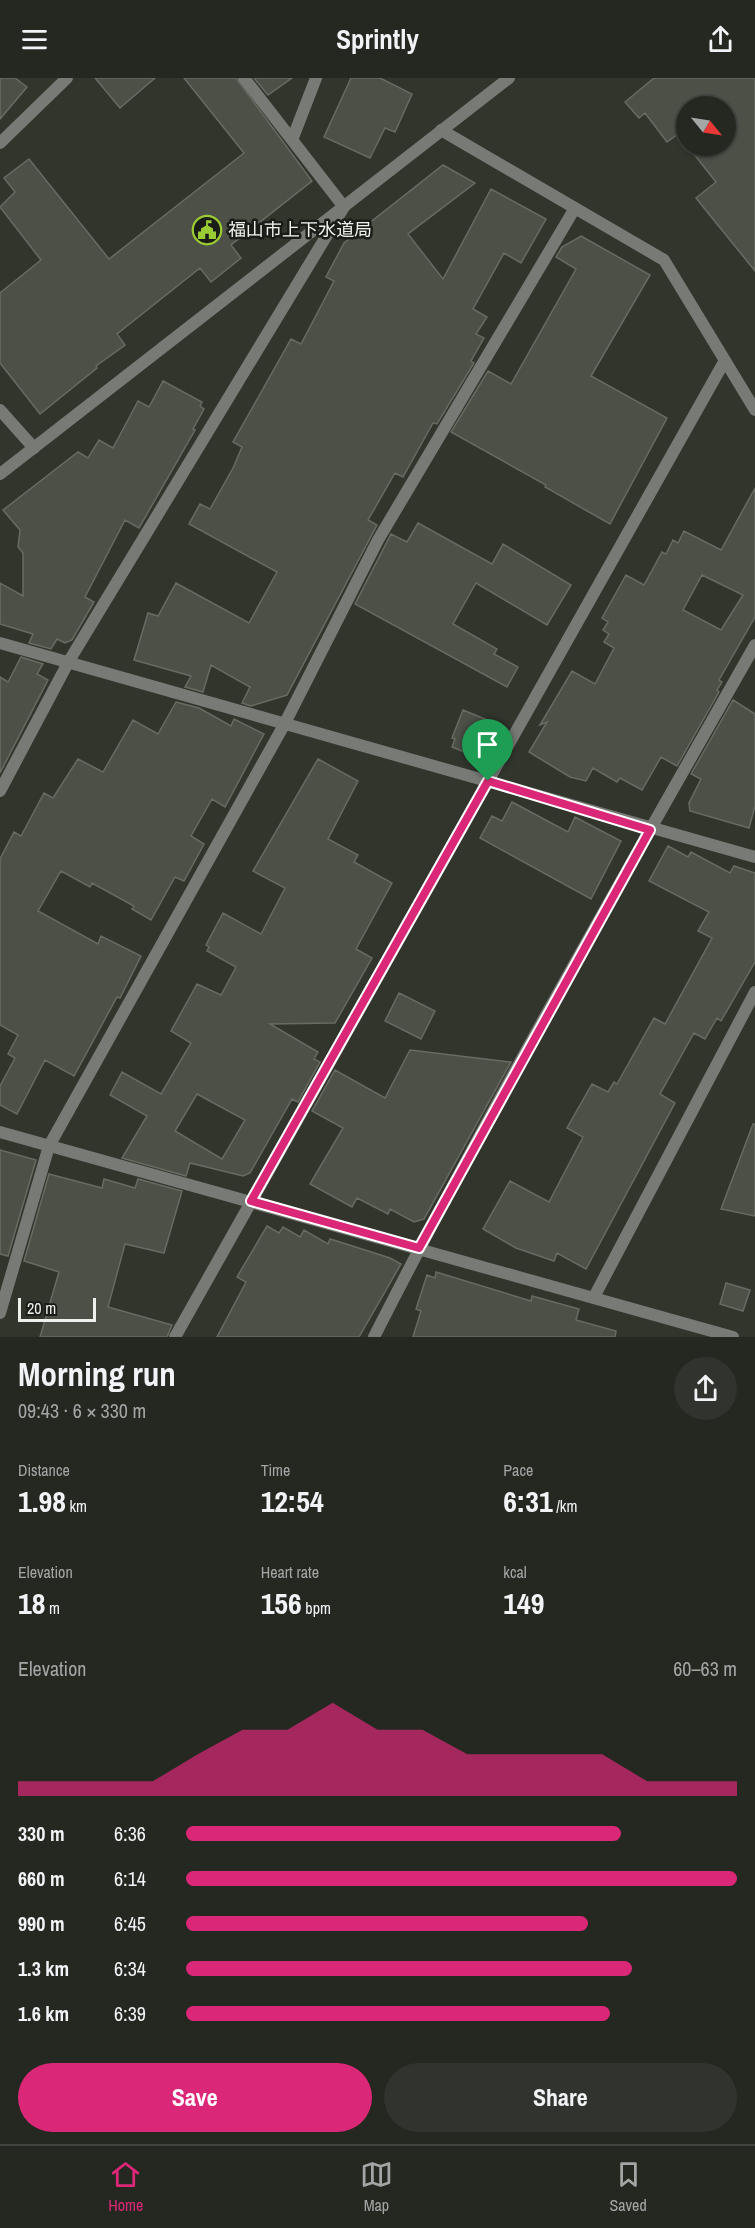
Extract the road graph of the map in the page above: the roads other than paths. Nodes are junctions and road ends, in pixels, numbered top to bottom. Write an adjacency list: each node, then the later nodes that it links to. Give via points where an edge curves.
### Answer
1 (67, 78): 7 (street)
2 (244, 78): 6 (street)
3 (316, 78): 6 (street)
4 (509, 78): 5 (street)
5 (441, 130): 8 (street); 9 (street)
6 (292, 140): 8 (street)
7 (0, 143)
8 (344, 207): 13 (street); 17 (street)
9 (575, 208): 10 (street, via 664,260); 18 (street, via 378,540)
10 (724, 362): 12 (street); 19 (street)
11 (0, 410): 13 (street)
12 (755, 410)
13 (34, 448): 14 (street)
14 (0, 474)
15 (0, 643): 17 (street)
16 (755, 645): 21 (street)
17 (69, 662): 18 (street); 20 (street)
18 (284, 725): 19 (street); 25 (street)
19 (488, 781): 21 (street); 26 (street)
20 (0, 791)
21 (650, 830): 22 (street); 27 (street)
22 (755, 858)
23 (755, 992): 28 (street)
24 (0, 1132): 25 (street)
25 (49, 1146): 26 (street); 29 (street)
26 (251, 1201): 27 (street); 30 (street)
27 (419, 1248): 28 (street); 31 (street)
28 (594, 1297): 32 (street)
29 (0, 1313)
30 (175, 1337)
31 (374, 1337)
32 (733, 1337)

